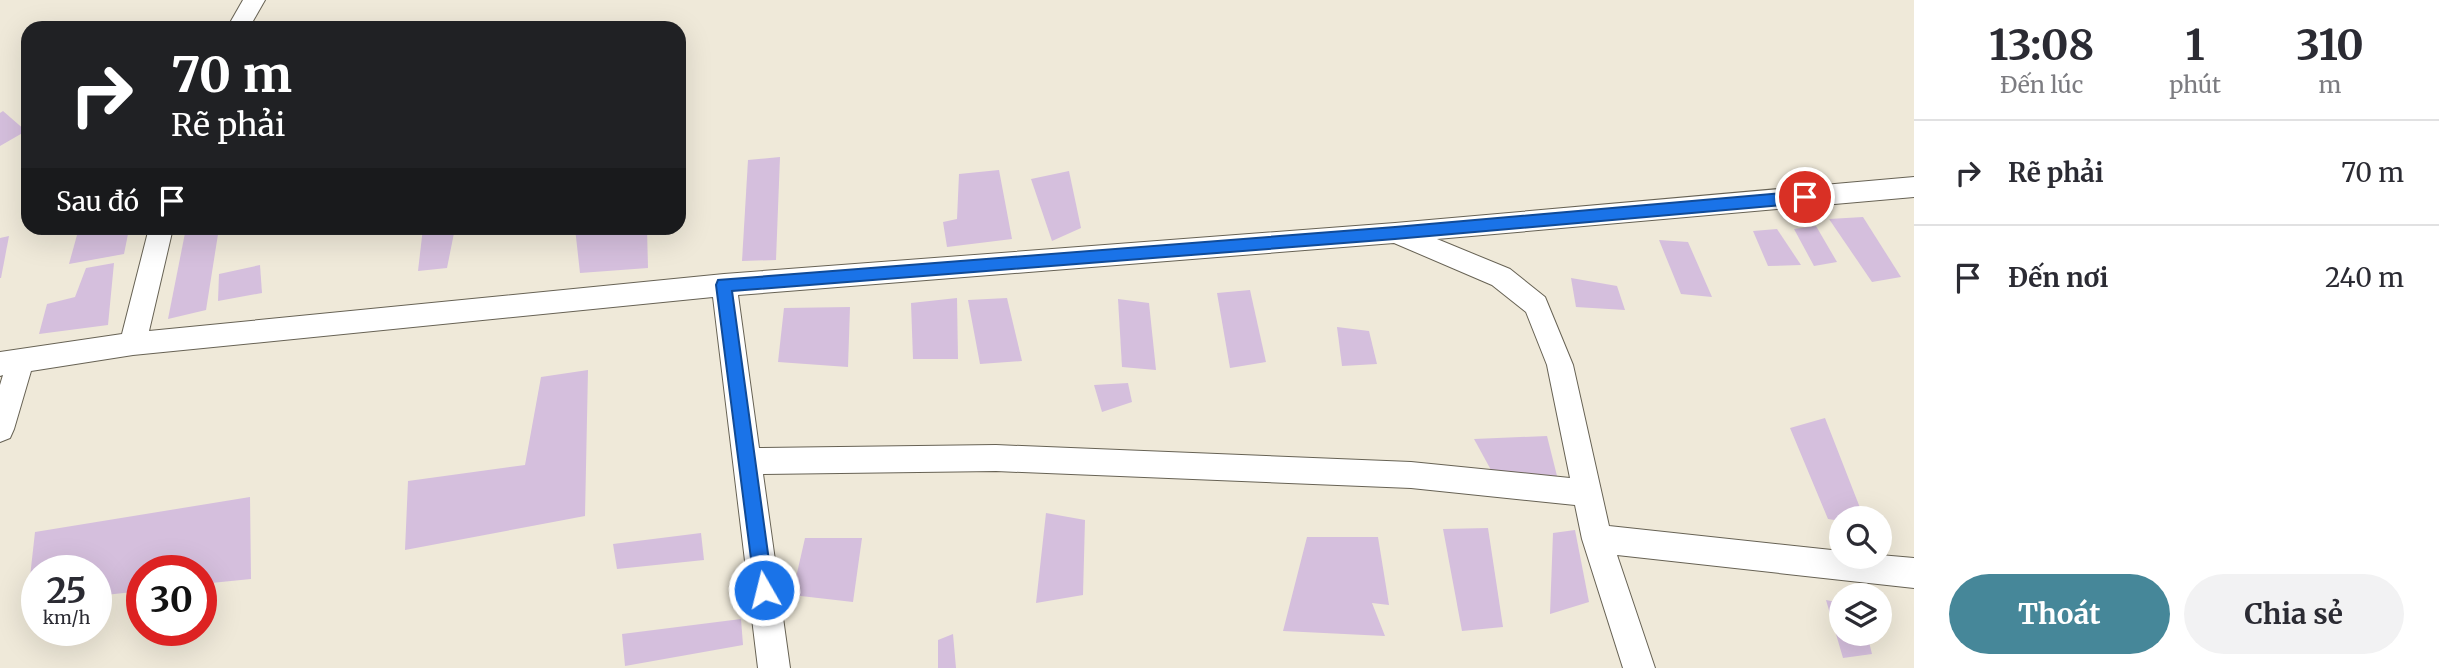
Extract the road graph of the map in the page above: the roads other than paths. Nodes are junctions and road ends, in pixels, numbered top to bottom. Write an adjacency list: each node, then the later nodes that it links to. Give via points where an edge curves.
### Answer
1 (254, 0): 2 (street)
2 (241, 21)
3 (1914, 187): 4 (street)
4 (1395, 233): 6 (street); 11 (street, via 1501,277 1536,304 1560,365)
5 (159, 235): 7 (street)
6 (724, 285): 7 (street); 10 (street)
7 (133, 344): 8 (street)
8 (11, 362): 9 (street)
9 (0, 429)
10 (747, 461): 11 (street, via 996,458 1410,475); 14 (street)
11 (1587, 493): 12 (street)
12 (1597, 538): 13 (street); 15 (street)
13 (1914, 573)
14 (774, 668)
15 (1639, 668)

